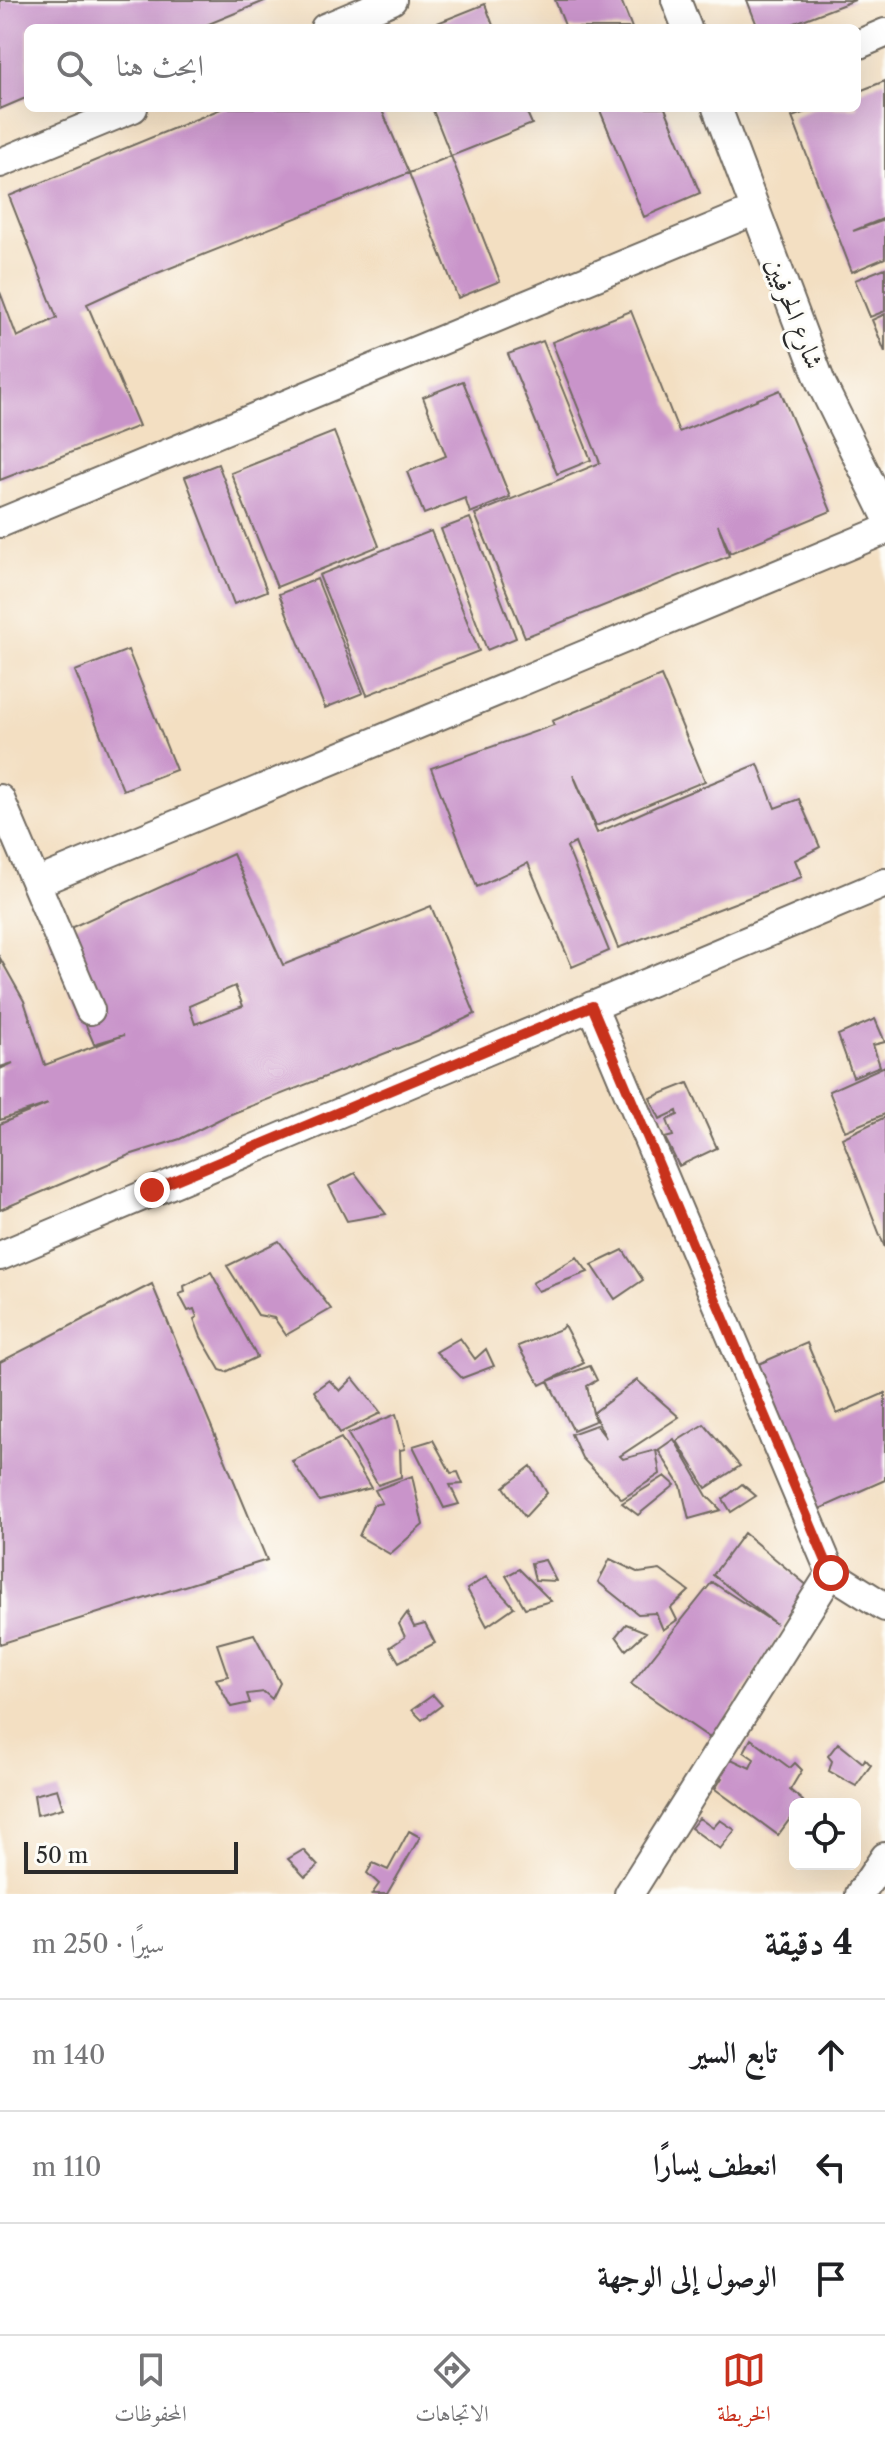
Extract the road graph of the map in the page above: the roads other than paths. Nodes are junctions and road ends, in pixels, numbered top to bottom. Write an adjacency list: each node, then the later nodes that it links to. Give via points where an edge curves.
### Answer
1 (392, 0): 3 (street)
2 (676, 0): 4 (street)
3 (335, 24)
4 (685, 24)
5 (885, 33): 6 (street)
6 (861, 43)
7 (123, 112): 9 (street)
8 (719, 112): 10 (street, شارع الحرفيين)
9 (0, 163)
10 (756, 210): 11 (street, شارع الحرفيين, via 821,383); 12 (street)
11 (885, 513)
12 (0, 523)
13 (885, 530): 15 (street)
14 (0, 799): 15 (street)
15 (36, 883): 18 (street)
16 (885, 883): 17 (street)
17 (592, 1006): 19 (street); 20 (street)
18 (90, 1010)
19 (0, 1256)
20 (831, 1573): 21 (street); 23 (street)
21 (885, 1607)
22 (885, 1857): 24 (street)
23 (629, 1894)
24 (860, 1894)

